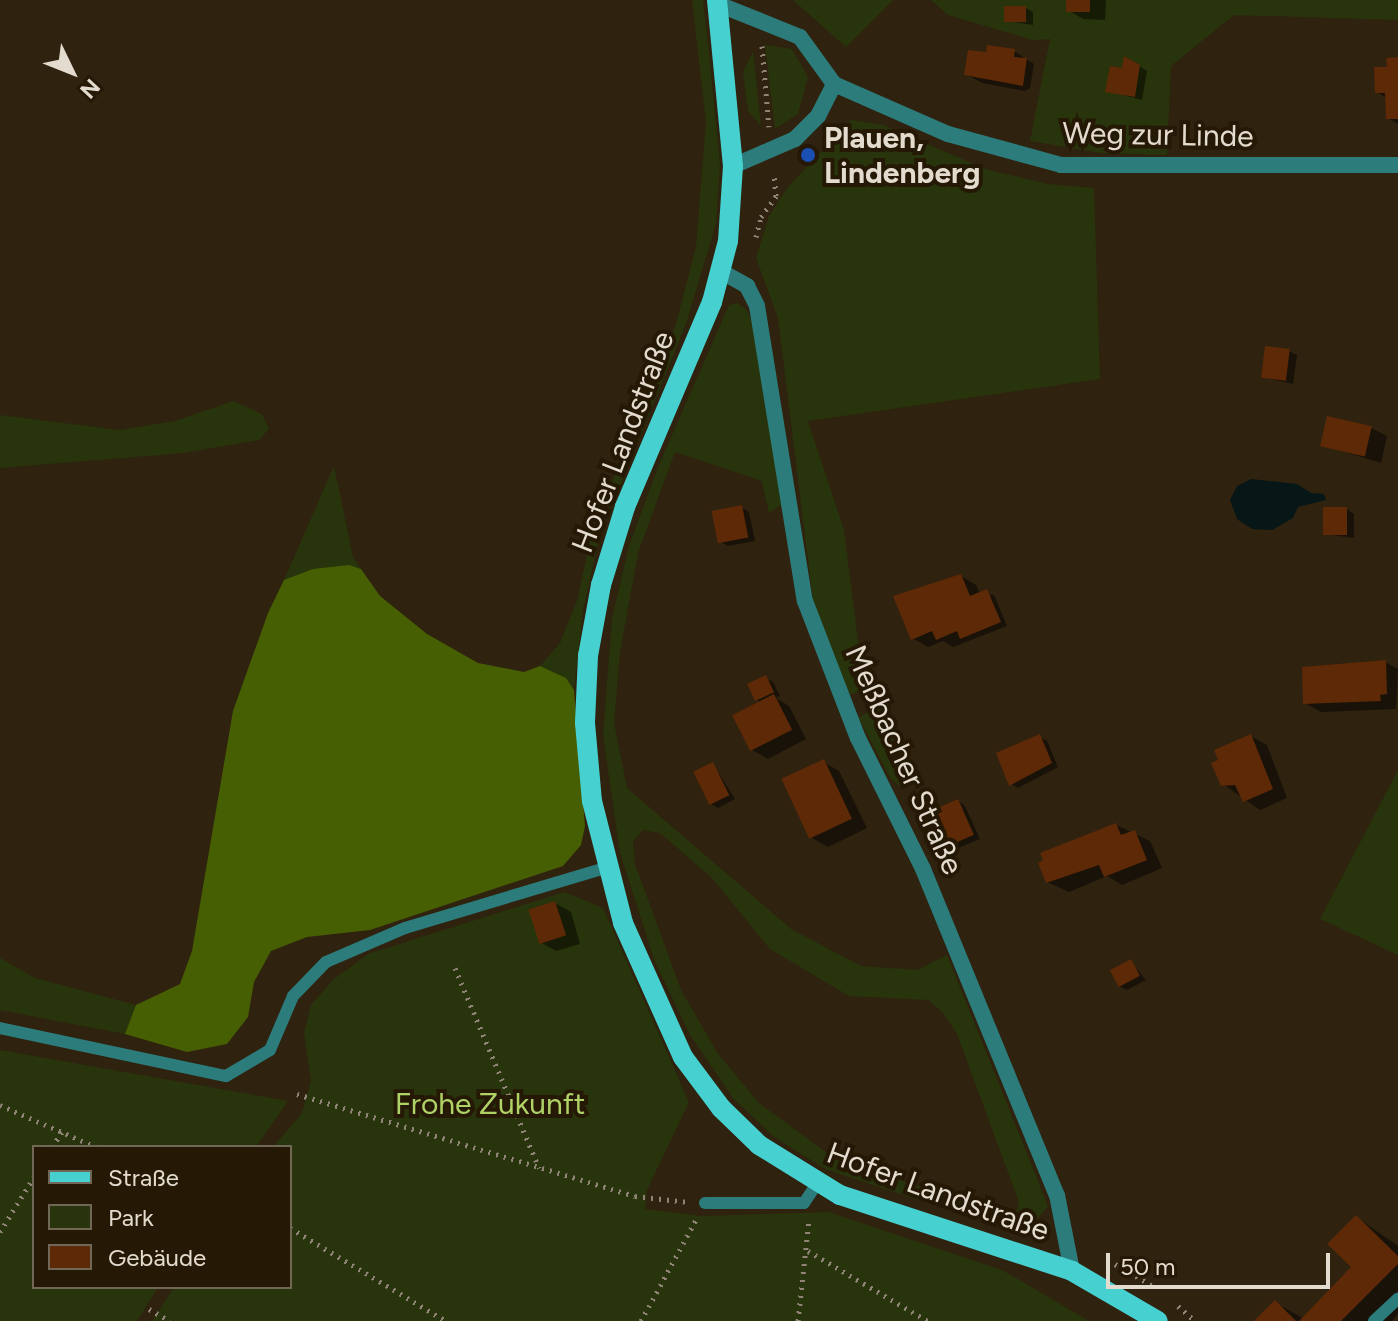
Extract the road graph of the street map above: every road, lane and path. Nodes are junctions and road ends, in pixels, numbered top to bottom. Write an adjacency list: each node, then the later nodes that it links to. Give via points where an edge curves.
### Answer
1 (718, 2): 2 (street, via 800,37); 4 (main road, Hofer Landstraße)
2 (834, 84): 3 (street, Weg zur Linde, via 948,134 1061,165); 4 (street, via 818,116 795,139)
3 (1398, 165)
4 (733, 166): 5 (main road, Hofer Landstraße)
5 (722, 272): 6 (main road, Hofer Landstraße, via 625,507 601,585 588,656 585,723); 22 (street, Meßbacher Straße, via 747,286 757,306 805,601 858,738 923,869 1057,1195)
6 (605, 868): 8 (lane, via 405,928 326,962 293,996 270,1050 226,1076); 16 (main road, Hofer Landstraße, via 652,995 683,1057 749,1136)
7 (455, 968): 14 (path)
8 (0, 1028)
9 (297, 1094): 14 (path)
10 (0, 1105): 11 (path)
11 (62, 1132): 12 (path); 13 (path)
12 (53, 1145)
13 (91, 1145)
14 (539, 1168): 17 (path, via 635,1196)
15 (32, 1180): 20 (path)
16 (817, 1184): 18 (lane); 22 (main road, Hofer Landstraße)
17 (705, 1203): 18 (lane); 27 (path)
18 (804, 1203): 21 (path, via 810,1224)
19 (292, 1229): 26 (path)
20 (0, 1232)
21 (808, 1251): 28 (path); 29 (path)
22 (1072, 1271): 30 (main road, Hofer Landstraße)
23 (1398, 1299): 31 (lane)
24 (149, 1309): 25 (path)
25 (170, 1321)
26 (446, 1321)
27 (641, 1321)
28 (798, 1321)
29 (928, 1321)
30 (1158, 1321)
31 (1374, 1321)

